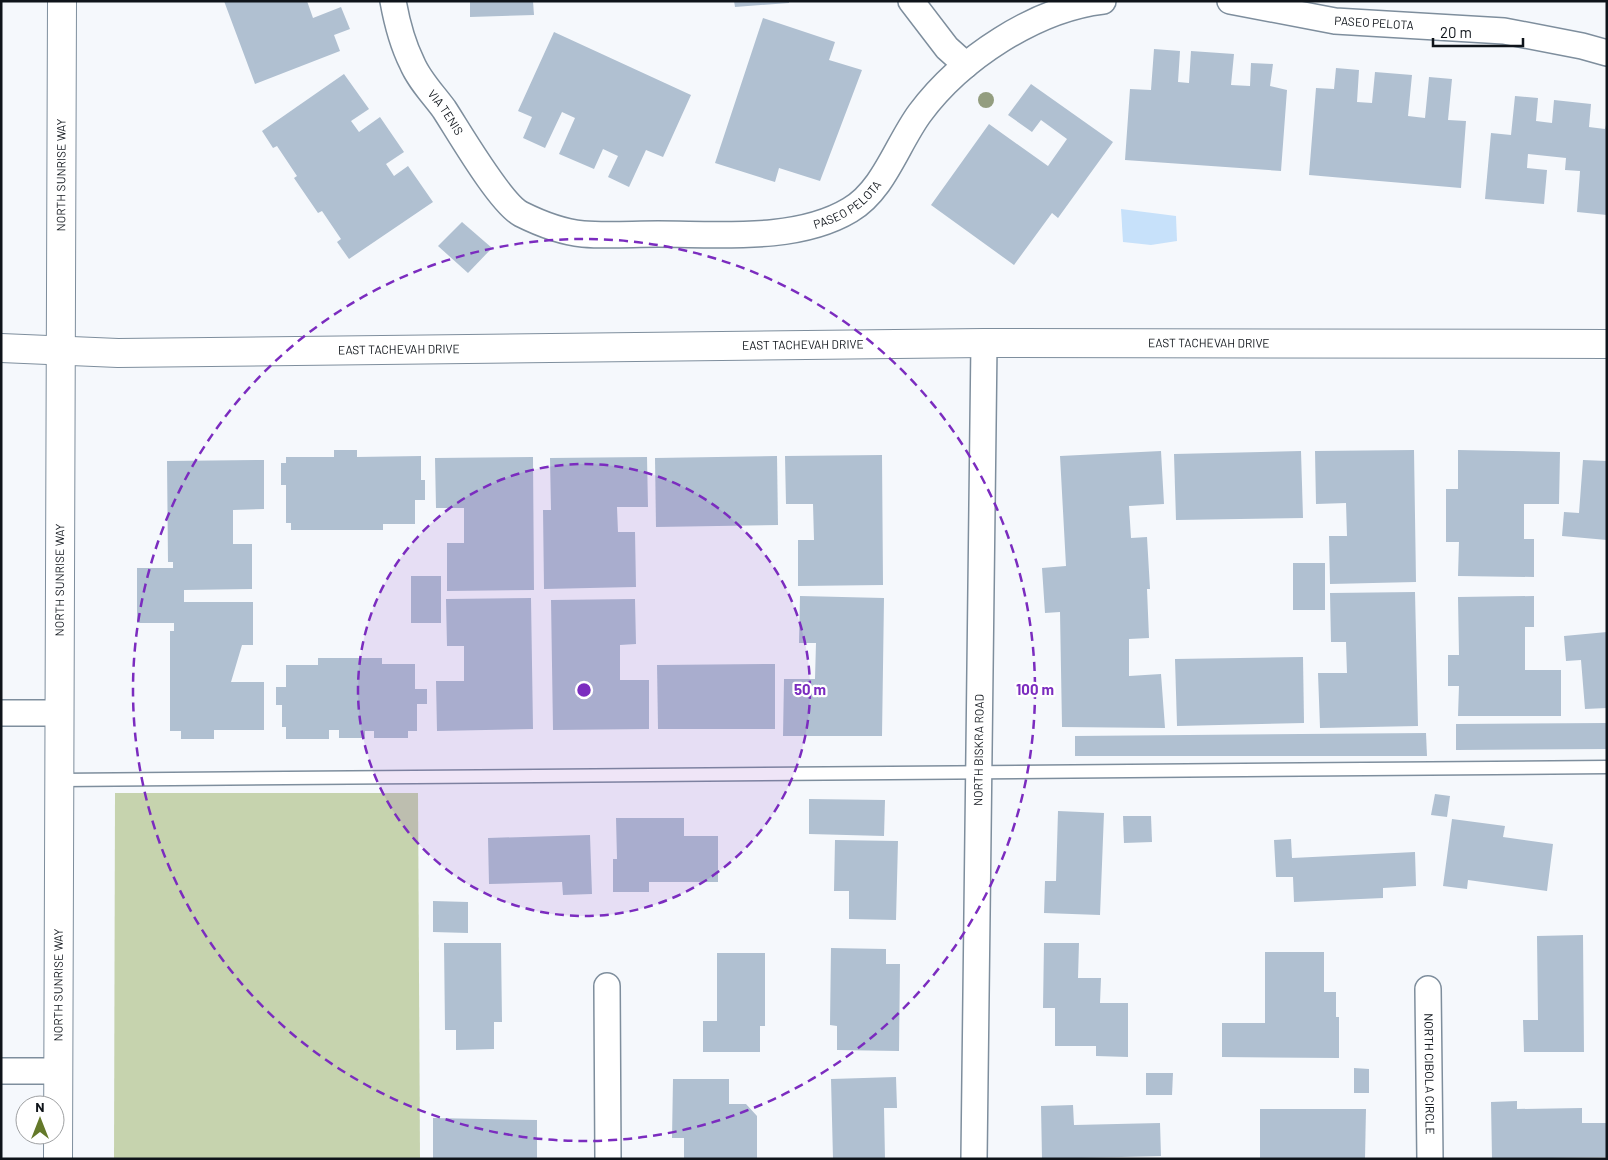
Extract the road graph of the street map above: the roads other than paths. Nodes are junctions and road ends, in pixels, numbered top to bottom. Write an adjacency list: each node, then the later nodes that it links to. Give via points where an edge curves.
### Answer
1 (62, 1): 13 (street, NORTH SUNRISE WAY)
2 (393, 1): 9 (street, VIA TENIS, via 398,28 412,66 494,185)
3 (911, 1): 8 (street, via 947,48)
4 (1102, 1): 8 (street, PASEO PELOTA, via 1086,3 1047,17 1001,40)
5 (1230, 1): 6 (street, PASEO PELOTA)
6 (1336, 11): 7 (street, PASEO PELOTA, via 1504,31)
7 (1607, 53)
8 (966, 65): 9 (street, PASEO PELOTA, via 920,112 868,197 849,211 819,224 782,232 582,234 544,224)
9 (519, 213)
10 (984, 343): 11 (street, EAST TACHEVAH DRIVE); 13 (street, EAST TACHEVAH DRIVE); 17 (street, NORTH BISKRA ROAD)
11 (1607, 344)
12 (1, 348): 13 (street, EAST TACHEVAH DRIVE)
13 (61, 352): 15 (street, NORTH SUNRISE WAY)
14 (1, 713): 15 (street)
15 (60, 713): 18 (street, NORTH SUNRISE WAY)
16 (1607, 767): 17 (lane)
17 (978, 772): 18 (lane); 25 (street, NORTH BISKRA ROAD)
18 (60, 780): 22 (street, NORTH SUNRISE WAY)
19 (607, 986): 24 (street)
20 (1428, 989): 26 (street, NORTH CIBOLA CIRCLE)
21 (1, 1071): 22 (street)
22 (59, 1071): 23 (street, NORTH SUNRISE WAY)
23 (58, 1159)
24 (608, 1159)
25 (974, 1159)
26 (1430, 1159)

